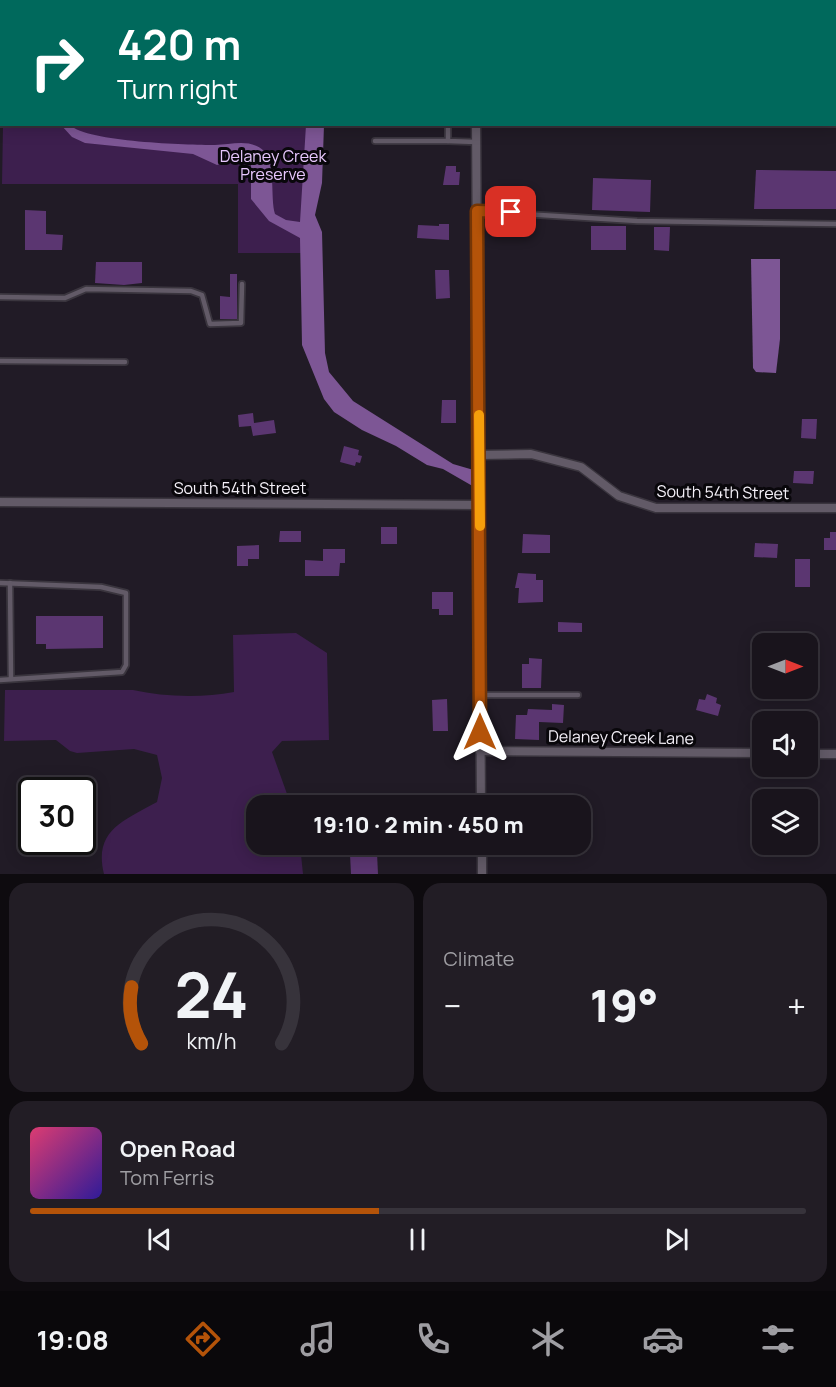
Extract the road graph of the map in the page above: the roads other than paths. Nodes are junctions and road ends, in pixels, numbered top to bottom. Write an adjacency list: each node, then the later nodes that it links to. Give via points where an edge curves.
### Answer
1 (448, 126): 4 (lane)
2 (476, 126): 5 (street)
3 (375, 141): 4 (lane)
4 (448, 141): 5 (lane)
5 (476, 142): 6 (street)
6 (477, 211): 7 (lane, via 637,221); 12 (street)
7 (836, 224)
8 (242, 284): 9 (lane, via 241,323 210,324 202,295 191,291 86,289 65,298)
9 (0, 297)
10 (0, 361): 11 (lane)
11 (125, 362)
12 (479, 455): 14 (street); 15 (street, South 54th Street, via 531,454 581,468 620,496 656,508)
13 (0, 502): 14 (street, South 54th Street)
14 (480, 505): 20 (street)
15 (836, 508)
16 (0, 583): 17 (lane)
17 (10, 583): 19 (lane); 19 (lane, via 101,586 126,593 123,672)
18 (0, 680): 19 (lane)
19 (11, 680)
20 (480, 695): 21 (lane); 22 (street)
21 (578, 695)
22 (480, 751): 23 (street, Delaney Creek Lane); 26 (street)
23 (752, 753)
24 (818, 754): 25 (street)
25 (836, 754)
26 (481, 795)
27 (482, 855): 28 (street)
28 (482, 874)

